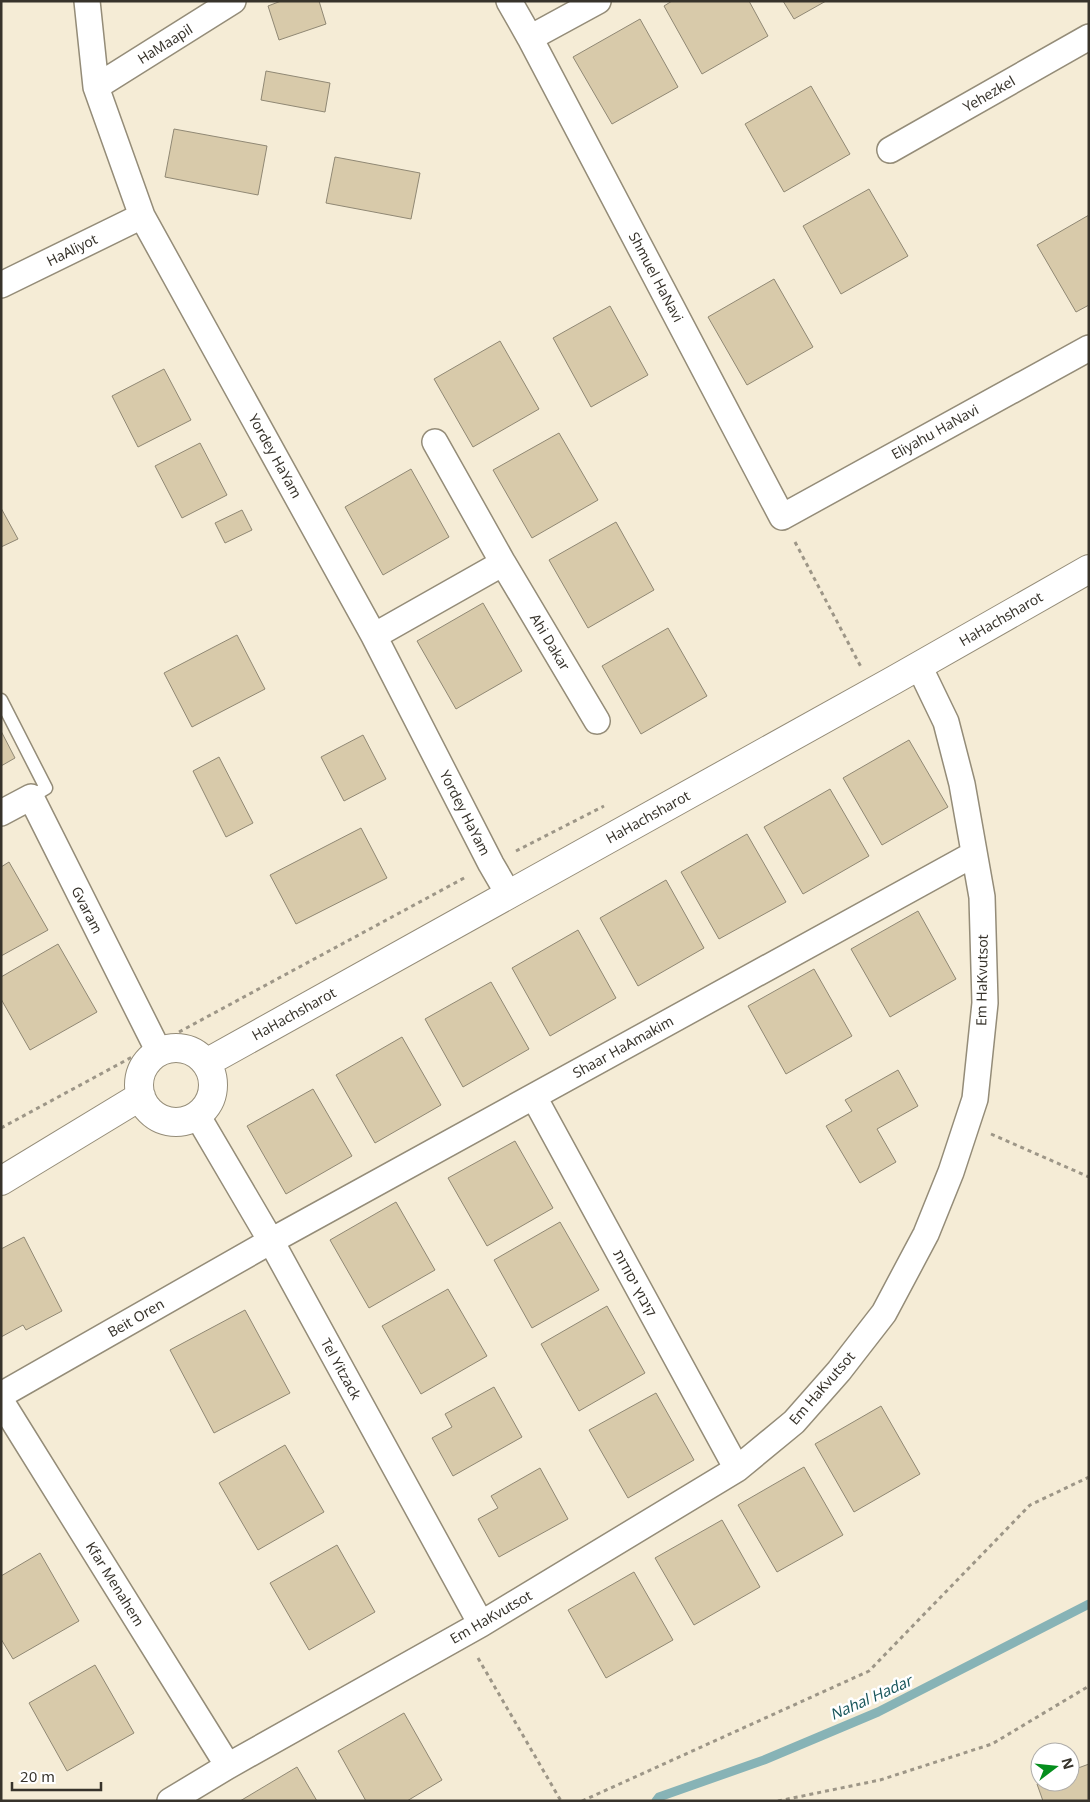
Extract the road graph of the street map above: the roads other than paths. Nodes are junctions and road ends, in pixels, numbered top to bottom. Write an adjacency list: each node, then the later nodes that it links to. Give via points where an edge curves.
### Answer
1 (87, 1): 7 (street, Yordey HaYam)
2 (233, 1): 7 (street, HaMaapil)
3 (509, 1): 6 (street, Shmuel HaNavi)
4 (598, 1): 6 (street)
5 (1089, 37): 8 (street, Yehezkel)
6 (530, 38): 13 (street, Shmuel HaNavi)
7 (96, 87): 9 (street, Yordey HaYam)
8 (890, 150)
9 (142, 216): 10 (street, HaAliyot); 16 (street, Yordey HaYam)
10 (1, 285)
11 (1089, 348): 13 (street, Eliyahu HaNavi)
12 (435, 442): 14 (street, Ahi Dakar)
13 (782, 516)
14 (503, 563): 16 (street); 19 (street, Ahi Dakar)
15 (1089, 569): 17 (street, HaHachsharot)
16 (374, 636): 23 (street, Yordey HaYam)
17 (920, 666): 22 (street, Em HaKvutsot, via 946,722 962,784); 23 (street, HaHachsharot)
18 (1, 700): 20 (lane, via 46,788)
19 (597, 721)
20 (31, 797): 21 (street); 24 (street, Gvaram)
21 (1, 813)
22 (974, 854): 27 (street, Shaar HaAmakim); 33 (street, Em HaKvutsot, via 982,897 985,1003 975,1099 951,1172 926,1234 884,1313 794,1422)
23 (509, 895): 25 (street, HaHachsharot)
24 (159, 1052): 25 (street, via 167,1048 186,1049); 26 (street, via 143,1067)
25 (206, 1063): 28 (street, via 213,1079 212,1095)
26 (140, 1096): 28 (street, via 148,1109 168,1121 183,1122); 29 (street)
27 (534, 1097): 30 (street, Shaar HaAmakim); 33 (street, קיבוץ יסודות)
28 (197, 1116): 30 (street, Tel Yitzack)
29 (1, 1181)
30 (271, 1241): 31 (street, Beit Oren); 34 (street, Tel Yitzack)
31 (1, 1395)
32 (1, 1401): 35 (street, Kfar Menahem)
33 (737, 1469): 34 (street, Em HaKvutsot)
34 (472, 1629): 35 (street, Em HaKvutsot)
35 (228, 1766): 36 (street, Em HaKvutsot)
36 (170, 1801)

